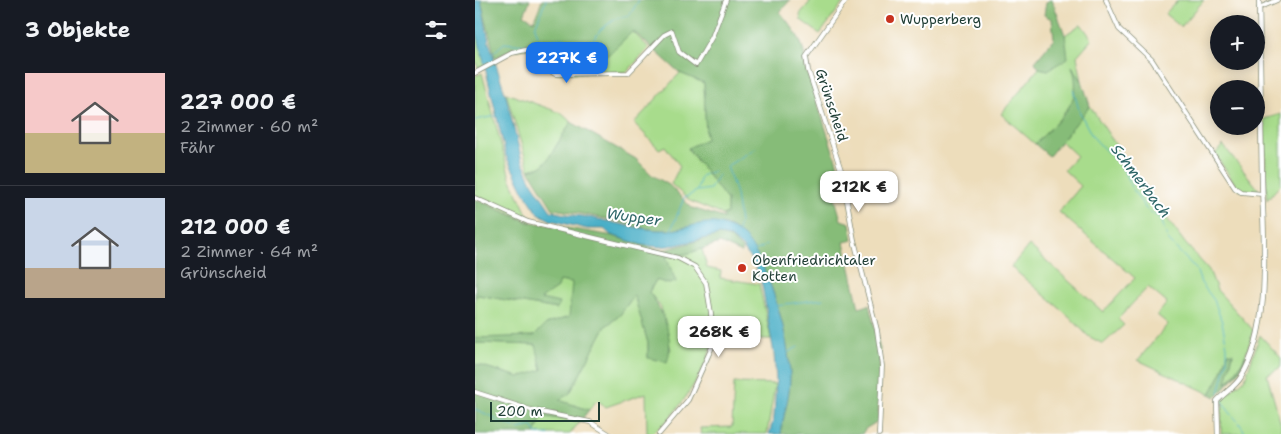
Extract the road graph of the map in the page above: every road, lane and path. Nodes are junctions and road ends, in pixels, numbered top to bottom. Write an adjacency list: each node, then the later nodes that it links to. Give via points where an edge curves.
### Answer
1 (726, 0): 7 (street, via 713,38 696,65 679,52 672,31 663,35 628,73 555,74 541,65 535,48 504,57)
2 (846, 0): 13 (street, Grünscheid, via 807,58 842,173 877,330 881,366)
3 (1106, 0): 8 (street, via 1119,28 1152,60 1235,188 1241,192)
4 (1259, 0): 6 (street)
5 (1277, 0): 6 (street)
6 (1259, 8): 8 (street)
7 (475, 73)
8 (1262, 194): 14 (street, via 1266,243 1261,311 1244,372 1217,401)
9 (475, 198): 12 (street, via 528,222 684,260 699,270 708,291 712,349 687,400)
10 (475, 392): 11 (street, via 531,410 581,420)
11 (609, 434)
12 (659, 434)
13 (879, 434)
14 (1218, 434)

